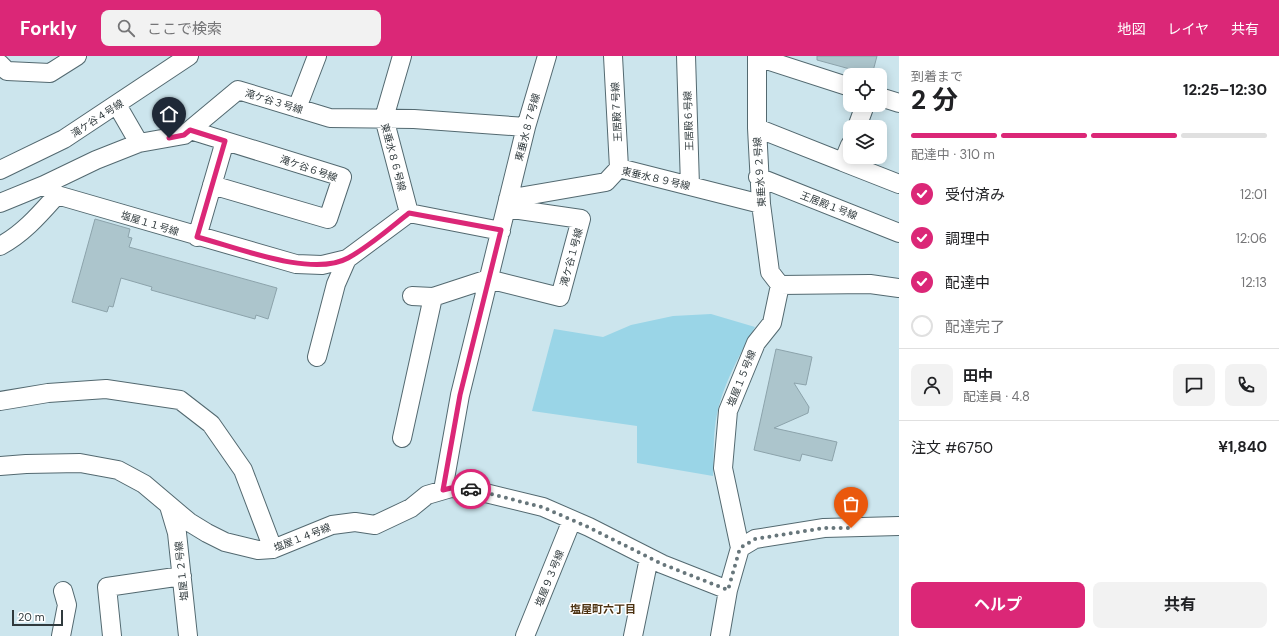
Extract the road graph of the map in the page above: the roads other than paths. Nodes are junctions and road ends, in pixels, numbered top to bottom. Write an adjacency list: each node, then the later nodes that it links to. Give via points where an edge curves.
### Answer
1 (77, 56): 9 (street, via 50,73 7,71)
2 (189, 56): 13 (street, 滝ケ谷４号線)
3 (317, 56): 14 (street)
4 (402, 56): 15 (street, 東垂水８６号線)
5 (547, 56): 16 (street, 東垂水８７号線)
6 (613, 56): 23 (street, 王居殿７号線)
7 (686, 56): 28 (street, 王居殿６号線)
8 (757, 56): 10 (street); 17 (street, 東垂水９２号線)
9 (0, 64)
10 (843, 85)
11 (887, 99): 12 (street)
12 (899, 103)
13 (117, 105): 20 (street); 24 (street, 滝ケ谷４号線, via 64,139)
14 (297, 108): 15 (street, 滝ケ谷３号線, via 330,118); 18 (street, 滝ケ谷３号線, via 238,90)
15 (384, 118): 16 (street, 滝ケ谷３号線); 33 (street, 東垂水８６号線)
16 (526, 127): 31 (street, 東垂水８７号線)
17 (756, 128): 21 (street); 25 (street, 東垂水９２号線)
18 (190, 130): 19 (street, 滝ケ谷６号線); 20 (street, 滝ケ谷３号線, via 184,135)
19 (225, 141): 27 (street); 27 (street, 滝ケ谷６号線, via 342,177 328,219)
20 (139, 144): 29 (street, 滝ケ谷３号線, via 96,160)
21 (843, 162)
22 (849, 164): 26 (street)
23 (619, 168): 28 (street, 東垂水８９号線); 31 (street, 東垂水８９号線, via 606,182)
24 (0, 170)
25 (758, 178): 32 (street, 東垂水９２号線); 35 (street, 王居殿１号線)
26 (899, 184)
27 (212, 185): 36 (street)
28 (690, 186): 32 (street, 東垂水８９号線)
29 (51, 190): 30 (street); 36 (street, 塩屋１１号線); 37 (street, via 35,219 10,241)
30 (0, 203)
31 (507, 203): 34 (street, 東垂水８７号線); 39 (street, 滝ケ谷１号線, via 581,219 560,297)
32 (761, 204): 40 (street, 東垂水９２号線, via 770,272)
33 (409, 213): 34 (street); 38 (street, 塩屋１１号線)
34 (501, 230): 39 (street, 東垂水８７号線)
35 (899, 233)
36 (197, 237): 38 (street, 塩屋１１号線, via 296,264 322,265)
37 (0, 246)
38 (347, 259): 44 (street, via 336,284)
39 (488, 279): 43 (street); 48 (street, 東垂水８７号線, via 460,395)
40 (780, 285): 41 (street, via 870,284); 52 (street, 塩屋１５号線, via 772,323 756,343 728,411 723,468)
41 (899, 288)
42 (412, 296): 43 (street)
43 (433, 297): 46 (street)
44 (317, 357)
45 (0, 401): 53 (street, via 48,393 106,389 180,400 211,424 243,470)
46 (402, 438)
47 (0, 466): 49 (street, 塩屋１４号線, via 80,464 118,470 144,484)
48 (443, 490): 50 (street, 塩屋１４号線, via 451,488 490,493 542,507); 53 (street, 塩屋１４号線, via 427,495 411,508 375,524 355,522 332,525)
49 (169, 506): 53 (street, 塩屋１４号線, via 189,522 225,542 258,550); 55 (street, 塩屋１２号線, via 177,533)
50 (572, 520): 54 (street, 塩屋１４号線); 61 (street, 塩屋９３号線)
51 (899, 526): 52 (street, via 824,528 755,539)
52 (740, 548): 56 (street)
53 (273, 549)
54 (649, 558): 56 (street, 塩屋１４号線); 62 (street)
55 (182, 576): 59 (street, via 107,588); 60 (street, 塩屋１２号線)
56 (728, 590): 63 (street)
57 (63, 591): 58 (street, via 67,605)
58 (61, 636)
59 (112, 636)
60 (188, 636)
61 (525, 636)
62 (633, 636)
63 (720, 636)

